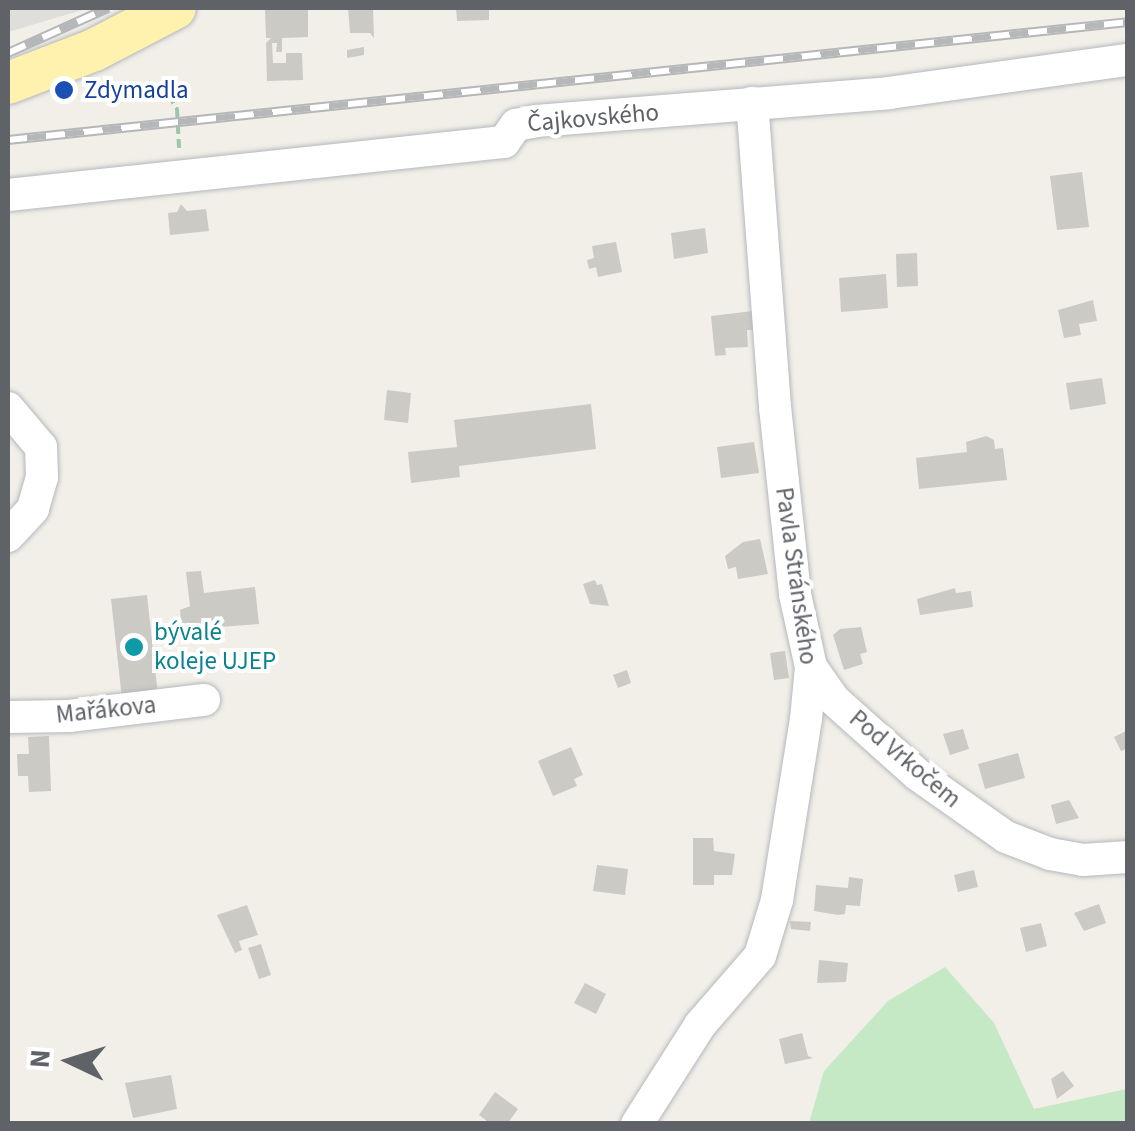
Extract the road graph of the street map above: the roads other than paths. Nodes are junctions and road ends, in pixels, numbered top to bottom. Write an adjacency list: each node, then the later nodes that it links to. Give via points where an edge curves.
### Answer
1 (175, 8): 3 (main road)
2 (1128, 60): 4 (street, Čajkovského, via 889,93)
3 (8, 84)
4 (752, 103): 5 (street, Čajkovského, via 536,120 516,125 504,142); 8 (street, Pavla Stránského, via 781,463 795,594)
5 (8, 194)
6 (8, 408): 7 (street, via 40,447 42,477 33,510)
7 (8, 536)
8 (811, 666): 11 (street, Pod Vrkočem, via 833,699 918,775 1006,837 1082,860); 12 (street, Pavla Stránského, via 777,900 760,956 700,1025)
9 (204, 700): 10 (street, Mařákova)
10 (8, 718)
11 (1128, 857)
12 (637, 1124)

